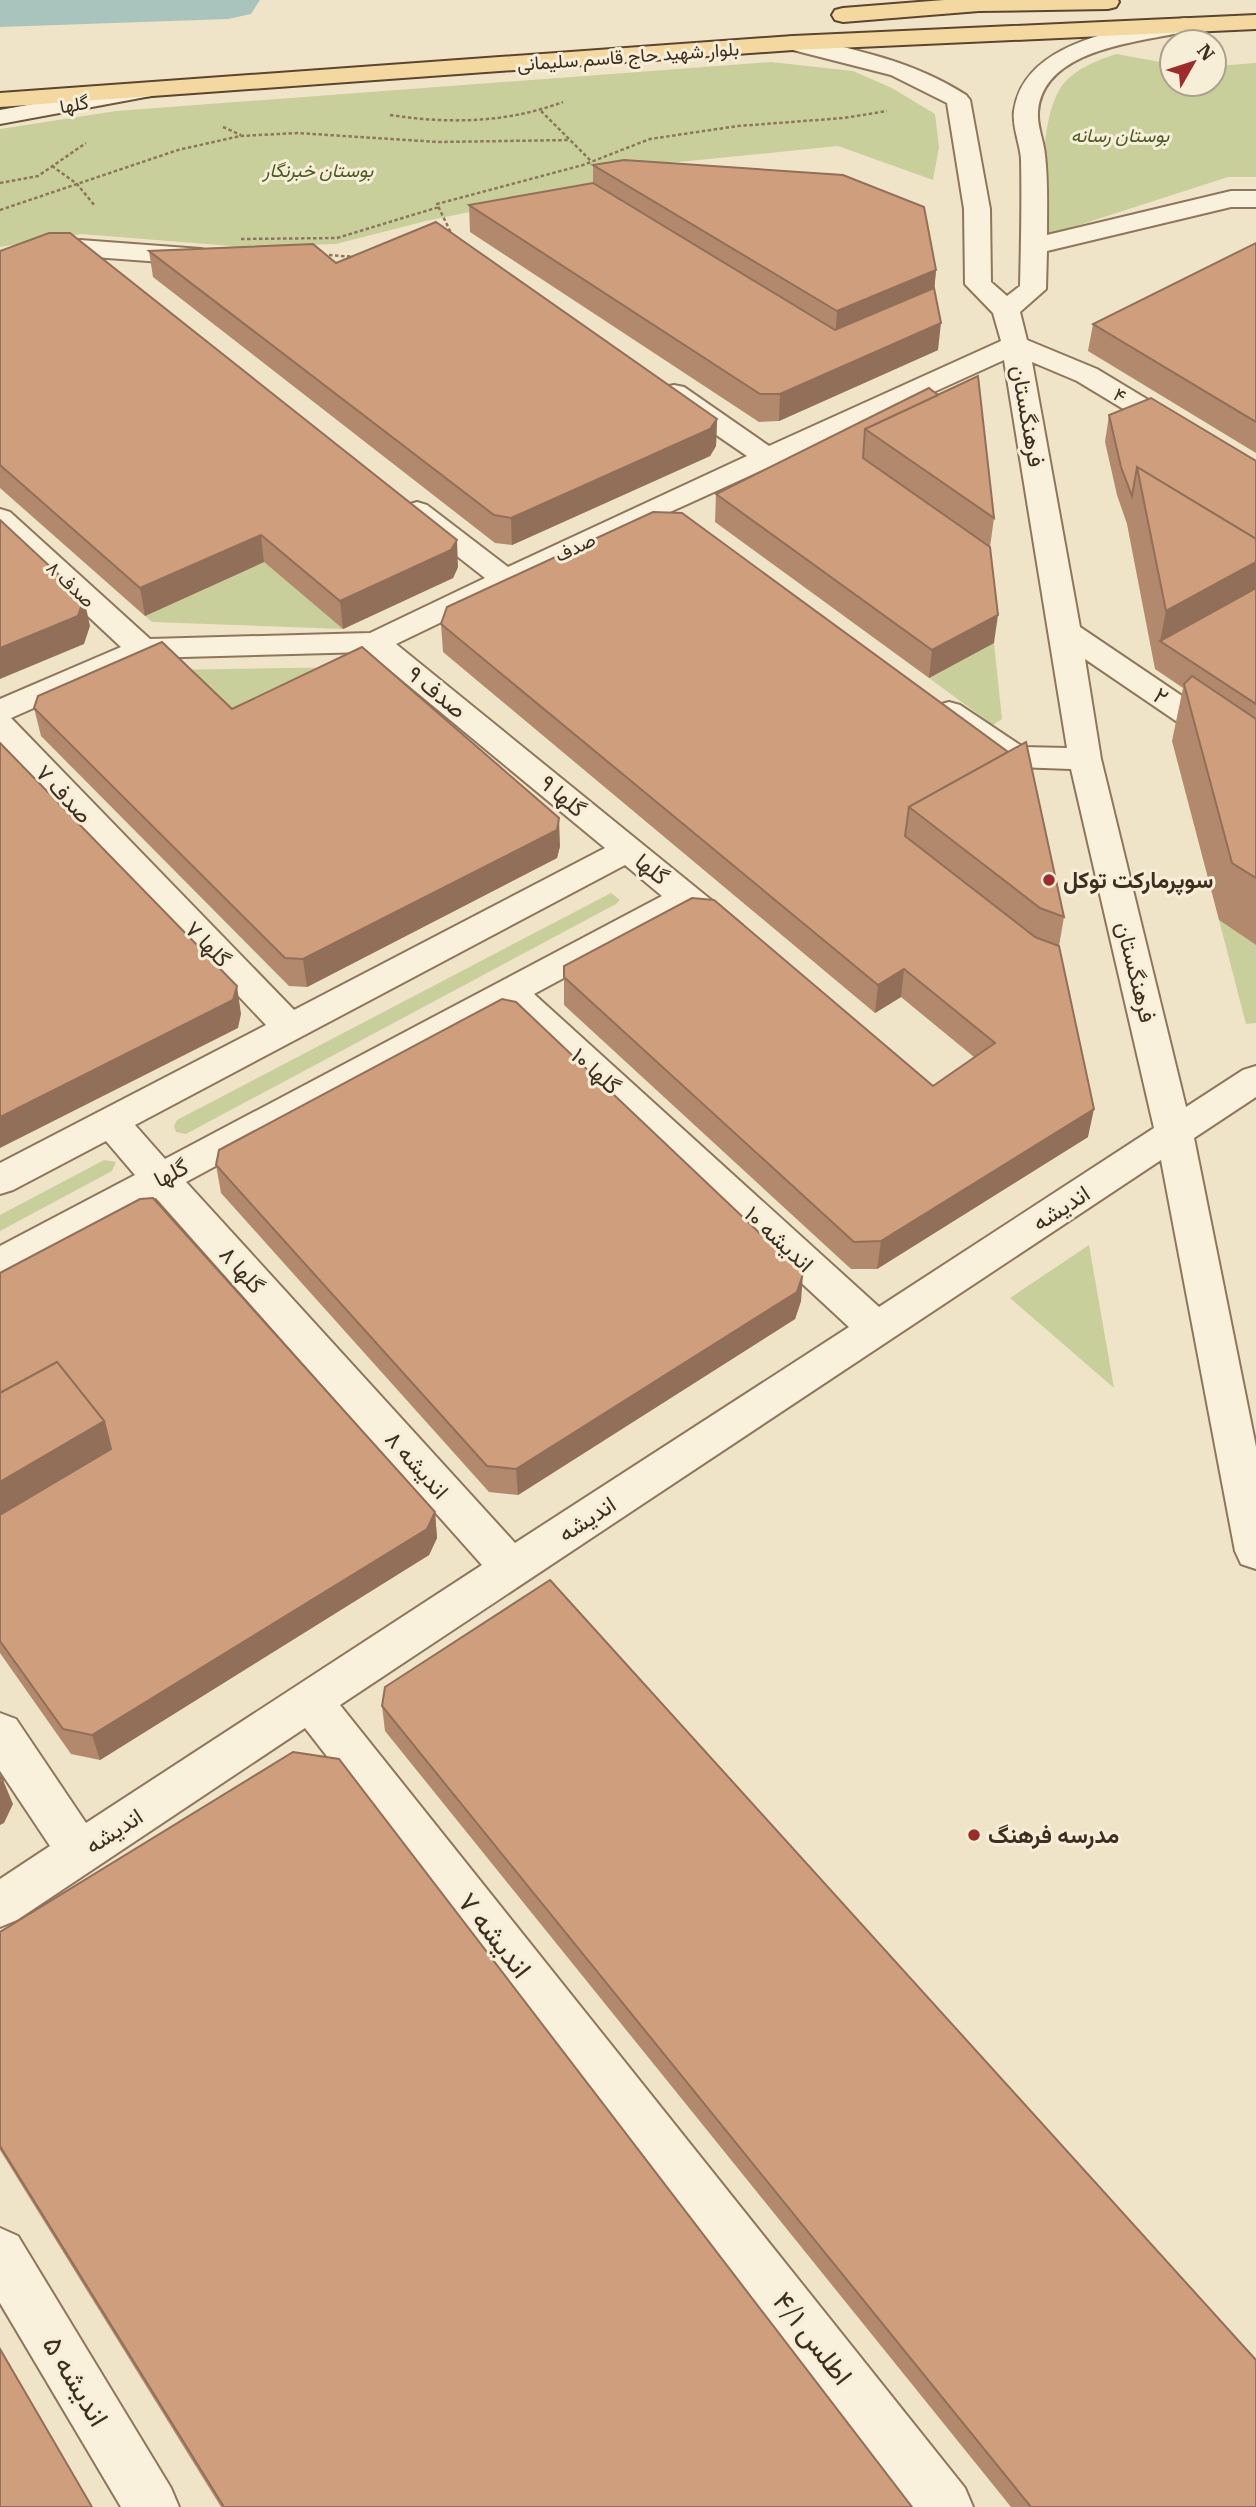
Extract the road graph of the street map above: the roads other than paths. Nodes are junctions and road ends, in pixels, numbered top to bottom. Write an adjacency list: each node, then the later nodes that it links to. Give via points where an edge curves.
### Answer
1 (977, 2): 2 (main road); 3 (main road)
2 (1125, 2)
3 (815, 18)
4 (1201, 22): 5 (main road, بلوار شهید حاج قاسم سلیمانی); 7 (main road, بلوار شهید حاج قاسم سلیمانی); 13 (street, via 1088,48 1062,59 1033,88 1025,110 1033,151)
5 (1256, 22)
6 (679, 29): 8 (main road, بلوار شهید حاج قاسم سلیمانی)
7 (793, 43): 9 (main road, بلوار شهید حاج قاسم سلیمانی); 18 (street, via 859,56 907,72 958,100 977,209 978,284)
8 (0, 78)
9 (147, 90): 10 (main road, بلوار شهید حاج قاسم سلیمانی); 11 (street, گلها)
10 (0, 100)
11 (0, 117)
12 (1256, 200): 13 (street, via 1231,199)
13 (1034, 246): 18 (street, via 1033,289)
14 (80, 248): 15 (street); 16 (street); 17 (street)
15 (231, 260)
16 (0, 270)
17 (113, 273)
18 (1006, 310): 19 (street, فرهنگستان)
19 (1015, 345): 21 (street, صدف); 22 (street, ۴, via 1087,375); 26 (street, فرهنگستان)
20 (656, 380): 21 (street)
21 (768, 458): 25 (street, صدف, via 671,514)
22 (1256, 477)
23 (397, 495): 25 (street)
24 (0, 518): 28 (street, صدف ۸)
25 (506, 580): 27 (street, صدف)
26 (1065, 631): 33 (street, فرهنگستان); 34 (street, ۲)
27 (376, 642): 28 (street, صدف); 32 (street, صدف ۹)
28 (142, 649): 30 (street, صدف)
29 (928, 697): 33 (street, via 1016,757)
30 (0, 711)
31 (0, 725): 36 (street, صدف ۷)
32 (499, 743): 35 (street, گلها ۹)
33 (1085, 759): 43 (street, فرهنگستان)
34 (1256, 761)
35 (628, 850): 37 (street, گلها); 40 (street, گلها)
36 (128, 862): 40 (street, گلها ۷)
37 (687, 897): 38 (street); 39 (street, گلها)
38 (760, 958)
39 (511, 993): 44 (street, گلها ۱۰); 45 (street, گلها)
40 (288, 1026): 42 (street, گلها)
41 (1256, 1079): 43 (street, اندیشه)
42 (111, 1123): 45 (street, گلها ۸); 46 (street, گلها)
43 (1174, 1133): 48 (street, اندیشه); 50 (street, فرهنگستان)
44 (682, 1149): 48 (street, اندیشه ۱۰)
45 (161, 1179): 47 (street, گلها); 49 (street, گلها ۸)
46 (0, 1180)
47 (0, 1264)
48 (877, 1329): 51 (street, اندیشه)
49 (323, 1361): 51 (street, اندیشه ۸)
50 (1256, 1551)
51 (512, 1569): 52 (street, اندیشه)
52 (311, 1702): 54 (street, اندیشه); 56 (street, اندیشه ۷)
53 (0, 1733): 54 (street)
54 (80, 1852): 55 (street, اندیشه)
55 (0, 1905)
56 (679, 2168): 59 (street, اطلس ۴/۱)
57 (0, 2254): 58 (street, اندیشه ۵)
58 (152, 2507)
59 (946, 2507)

